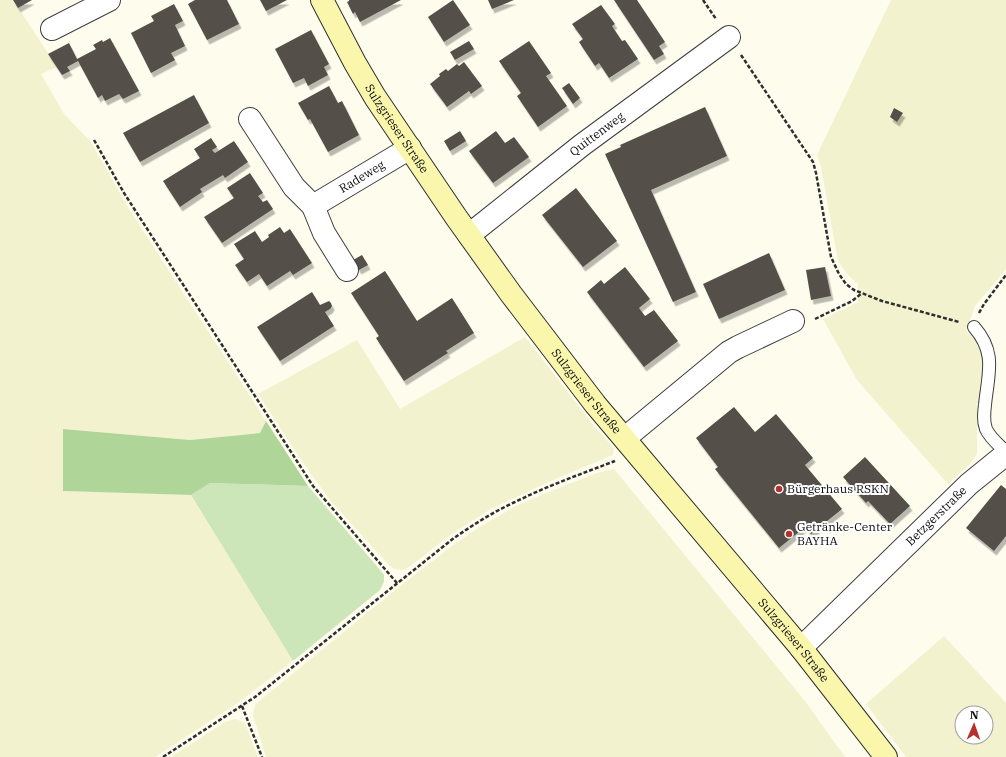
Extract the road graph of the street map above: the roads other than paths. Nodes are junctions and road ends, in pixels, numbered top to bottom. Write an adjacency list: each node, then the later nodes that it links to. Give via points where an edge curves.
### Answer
1 (109, 0): 3 (street)
2 (322, 0): 6 (street, Sulzgrieser Straße, via 366,83)
3 (52, 28)
4 (729, 37): 8 (street, Quittenweg, via 582,145)
5 (250, 119): 7 (street, via 294,187)
6 (410, 148): 7 (street, Radeweg); 8 (street, Sulzgrieser Straße)
7 (313, 206): 9 (street, via 324,233)
8 (469, 235): 12 (street, Sulzgrieser Straße, via 547,342)
9 (347, 270)
10 (793, 321): 12 (street, via 729,352)
11 (974, 327): 13 (lane, via 985,343 990,363 984,414 985,428)
12 (631, 445): 14 (street, Sulzgrieser Straße)
13 (1006, 453): 14 (street, Betzgerstraße, via 973,480)
14 (801, 648): 15 (street, Sulzgrieser Straße)
15 (886, 757)

